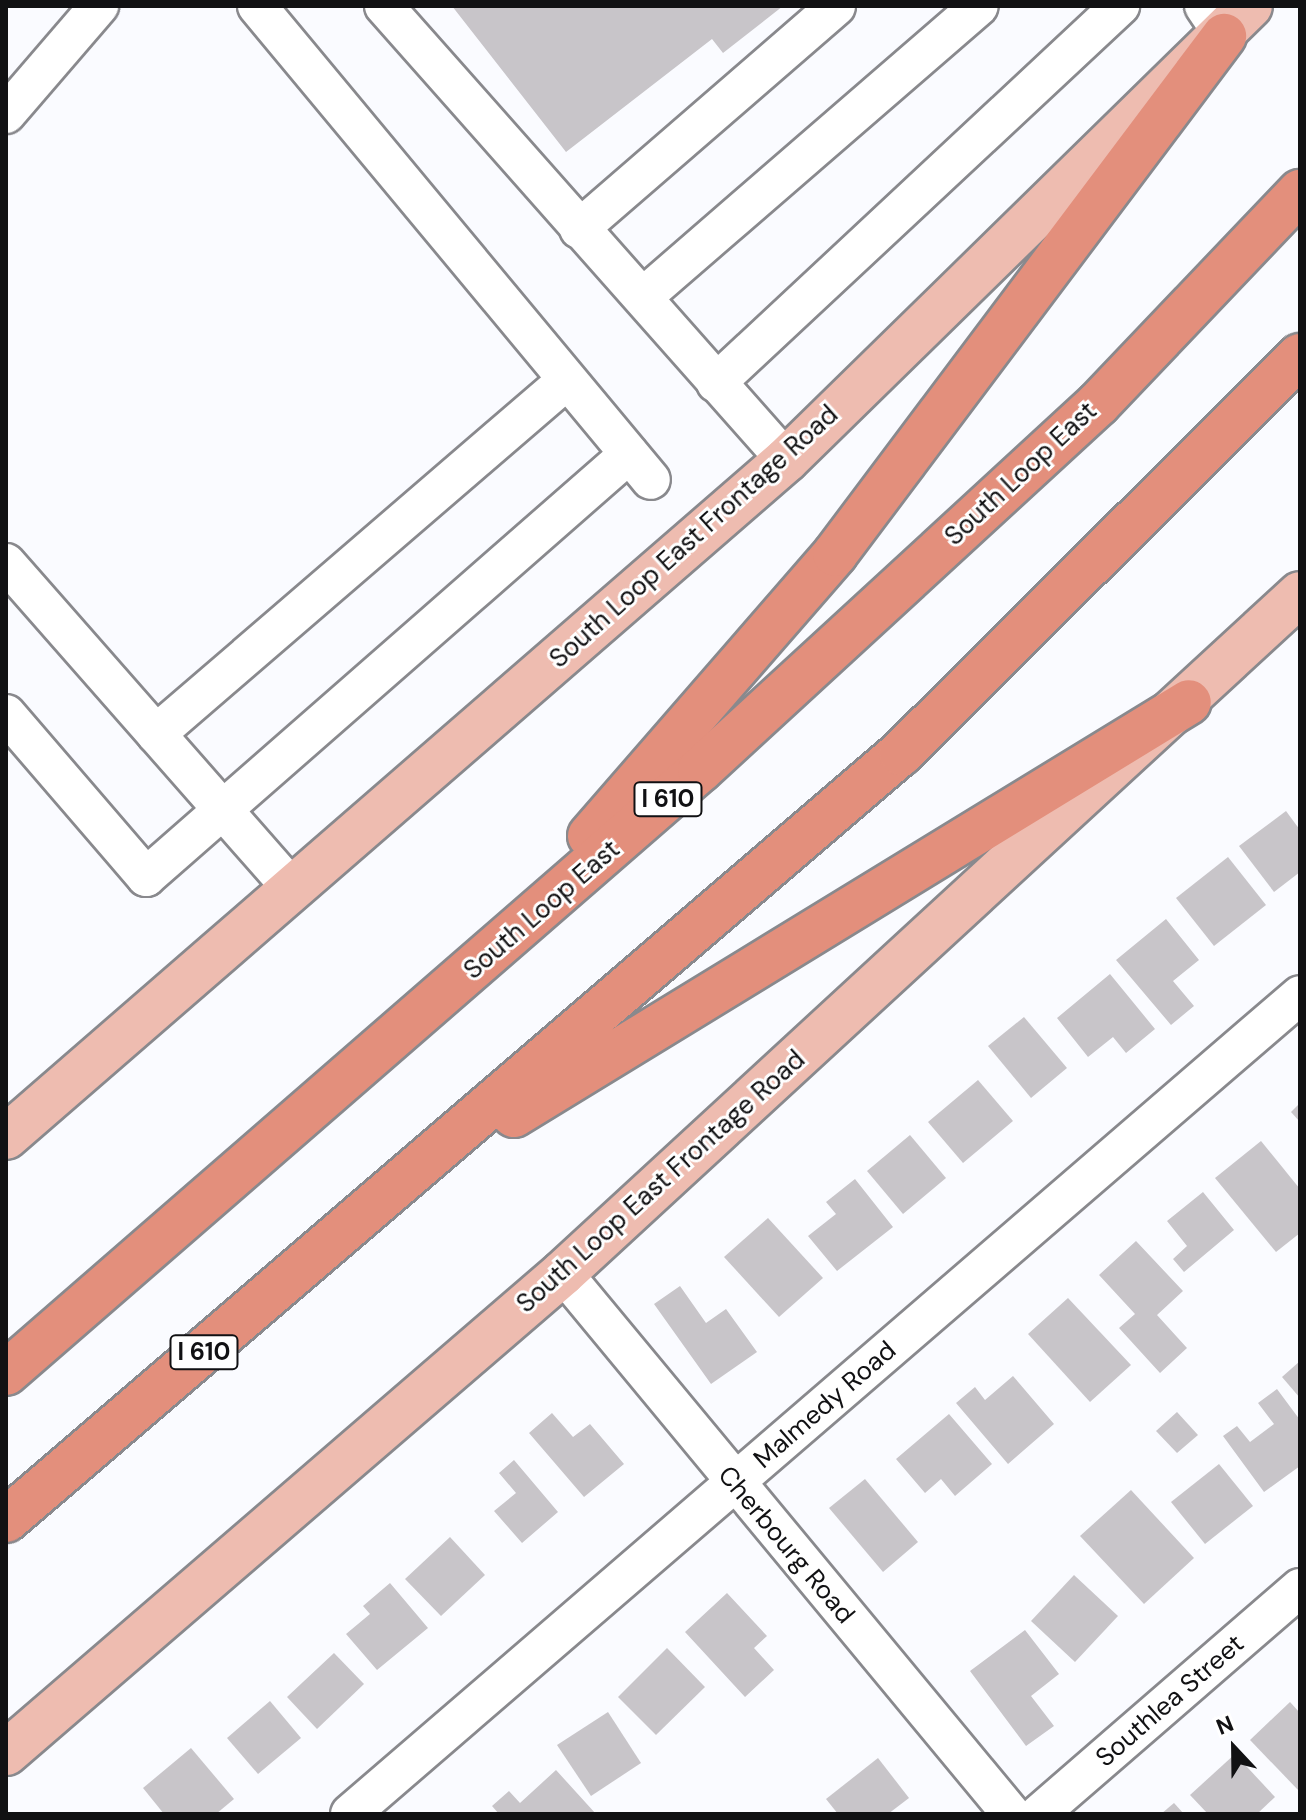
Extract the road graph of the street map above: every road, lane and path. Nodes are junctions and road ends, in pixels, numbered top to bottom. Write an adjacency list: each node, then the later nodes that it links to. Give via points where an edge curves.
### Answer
1 (99, 6): 8 (street)
2 (257, 6): 13 (street)
3 (384, 6): 10 (street)
4 (836, 6): 10 (street)
5 (979, 6): 11 (street)
6 (1120, 6): 14 (street)
7 (1226, 16): 15 (main road, South Loop East Frontage Road); 23 (highway, via 835,554)
8 (6, 114)
9 (1300, 192): 23 (highway, South Loop East / I 610, via 1098,404)
10 (579, 229): 11 (street)
11 (643, 297): 14 (street)
12 (1300, 356): 26 (highway, I 610, via 901,753)
13 (567, 380): 20 (street); 21 (street, via 640,467)
14 (716, 383): 15 (street)
15 (786, 460): 22 (main road, South Loop East Frontage Road)
16 (6, 563): 20 (street)
17 (1300, 594): 18 (main road, South Loop East Frontage Road)
18 (1189, 702): 26 (highway); 27 (main road, South Loop East Frontage Road)
19 (6, 714): 21 (street, via 146,877)
20 (156, 734): 21 (street)
21 (224, 812): 22 (street)
22 (292, 889): 25 (main road, South Loop East Frontage Road)
23 (476, 967): 28 (highway, South Loop East / I 610)
24 (1300, 995): 29 (street, Malmedy Road)
25 (6, 1137)
26 (403, 1183): 30 (highway, I 610)
27 (563, 1273): 29 (street, Cherbourg Road); 32 (main road, South Loop East Frontage Road)
28 (6, 1373)
29 (734, 1484): 33 (street, Malmedy Road); 34 (street, Cherbourg Road)
30 (6, 1520)
31 (1300, 1588): 35 (street, Southlea Street)
32 (6, 1753)
33 (350, 1814)
34 (1011, 1814)
35 (1039, 1814)

